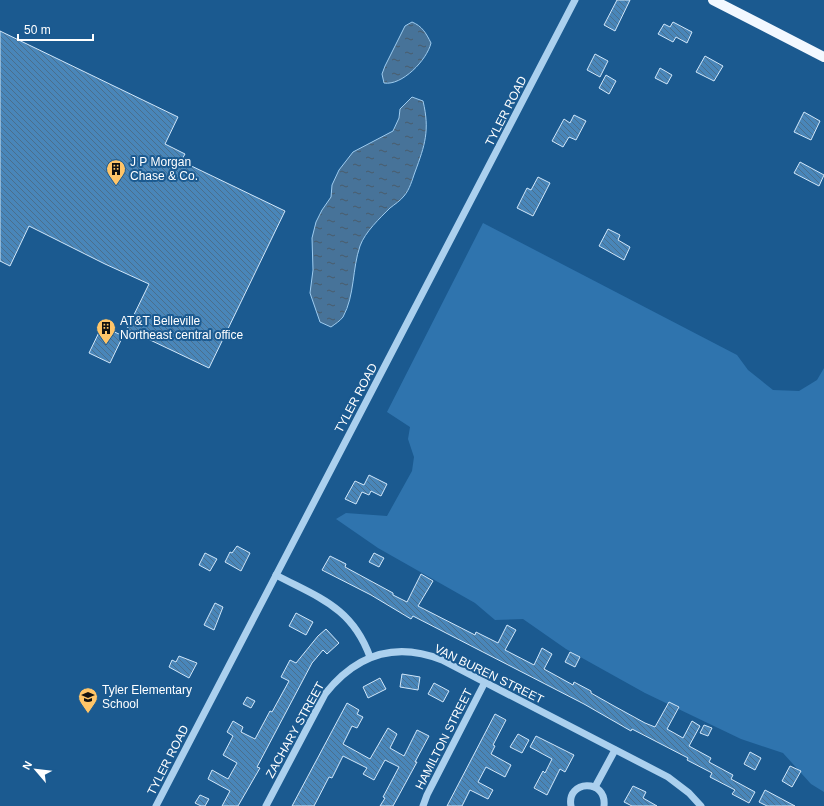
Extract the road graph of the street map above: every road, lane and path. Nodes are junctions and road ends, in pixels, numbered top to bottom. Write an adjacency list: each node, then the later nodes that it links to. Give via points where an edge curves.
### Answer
1 (575, 0): 4 (street, TYLER ROAD)
2 (713, 0): 3 (main road)
3 (824, 57)
4 (276, 575): 5 (street, via 342,612 366,644); 9 (street, TYLER ROAD)
5 (370, 657): 6 (street, VAN BUREN STREET, via 395,652 423,654 442,660); 10 (street, ZACHARY STREET, via 345,672 325,694)
6 (485, 682): 7 (street, VAN BUREN STREET); 11 (street, HAMILTON STREET, via 427,795)
7 (615, 750): 8 (street); 14 (street, VAN BUREN STREET, via 670,779)
8 (595, 787): 12 (street, via 578,788 571,797); 13 (street, via 602,794)
9 (156, 806)
10 (266, 806)
11 (424, 806)
12 (571, 806)
13 (604, 806)
14 (701, 806)

